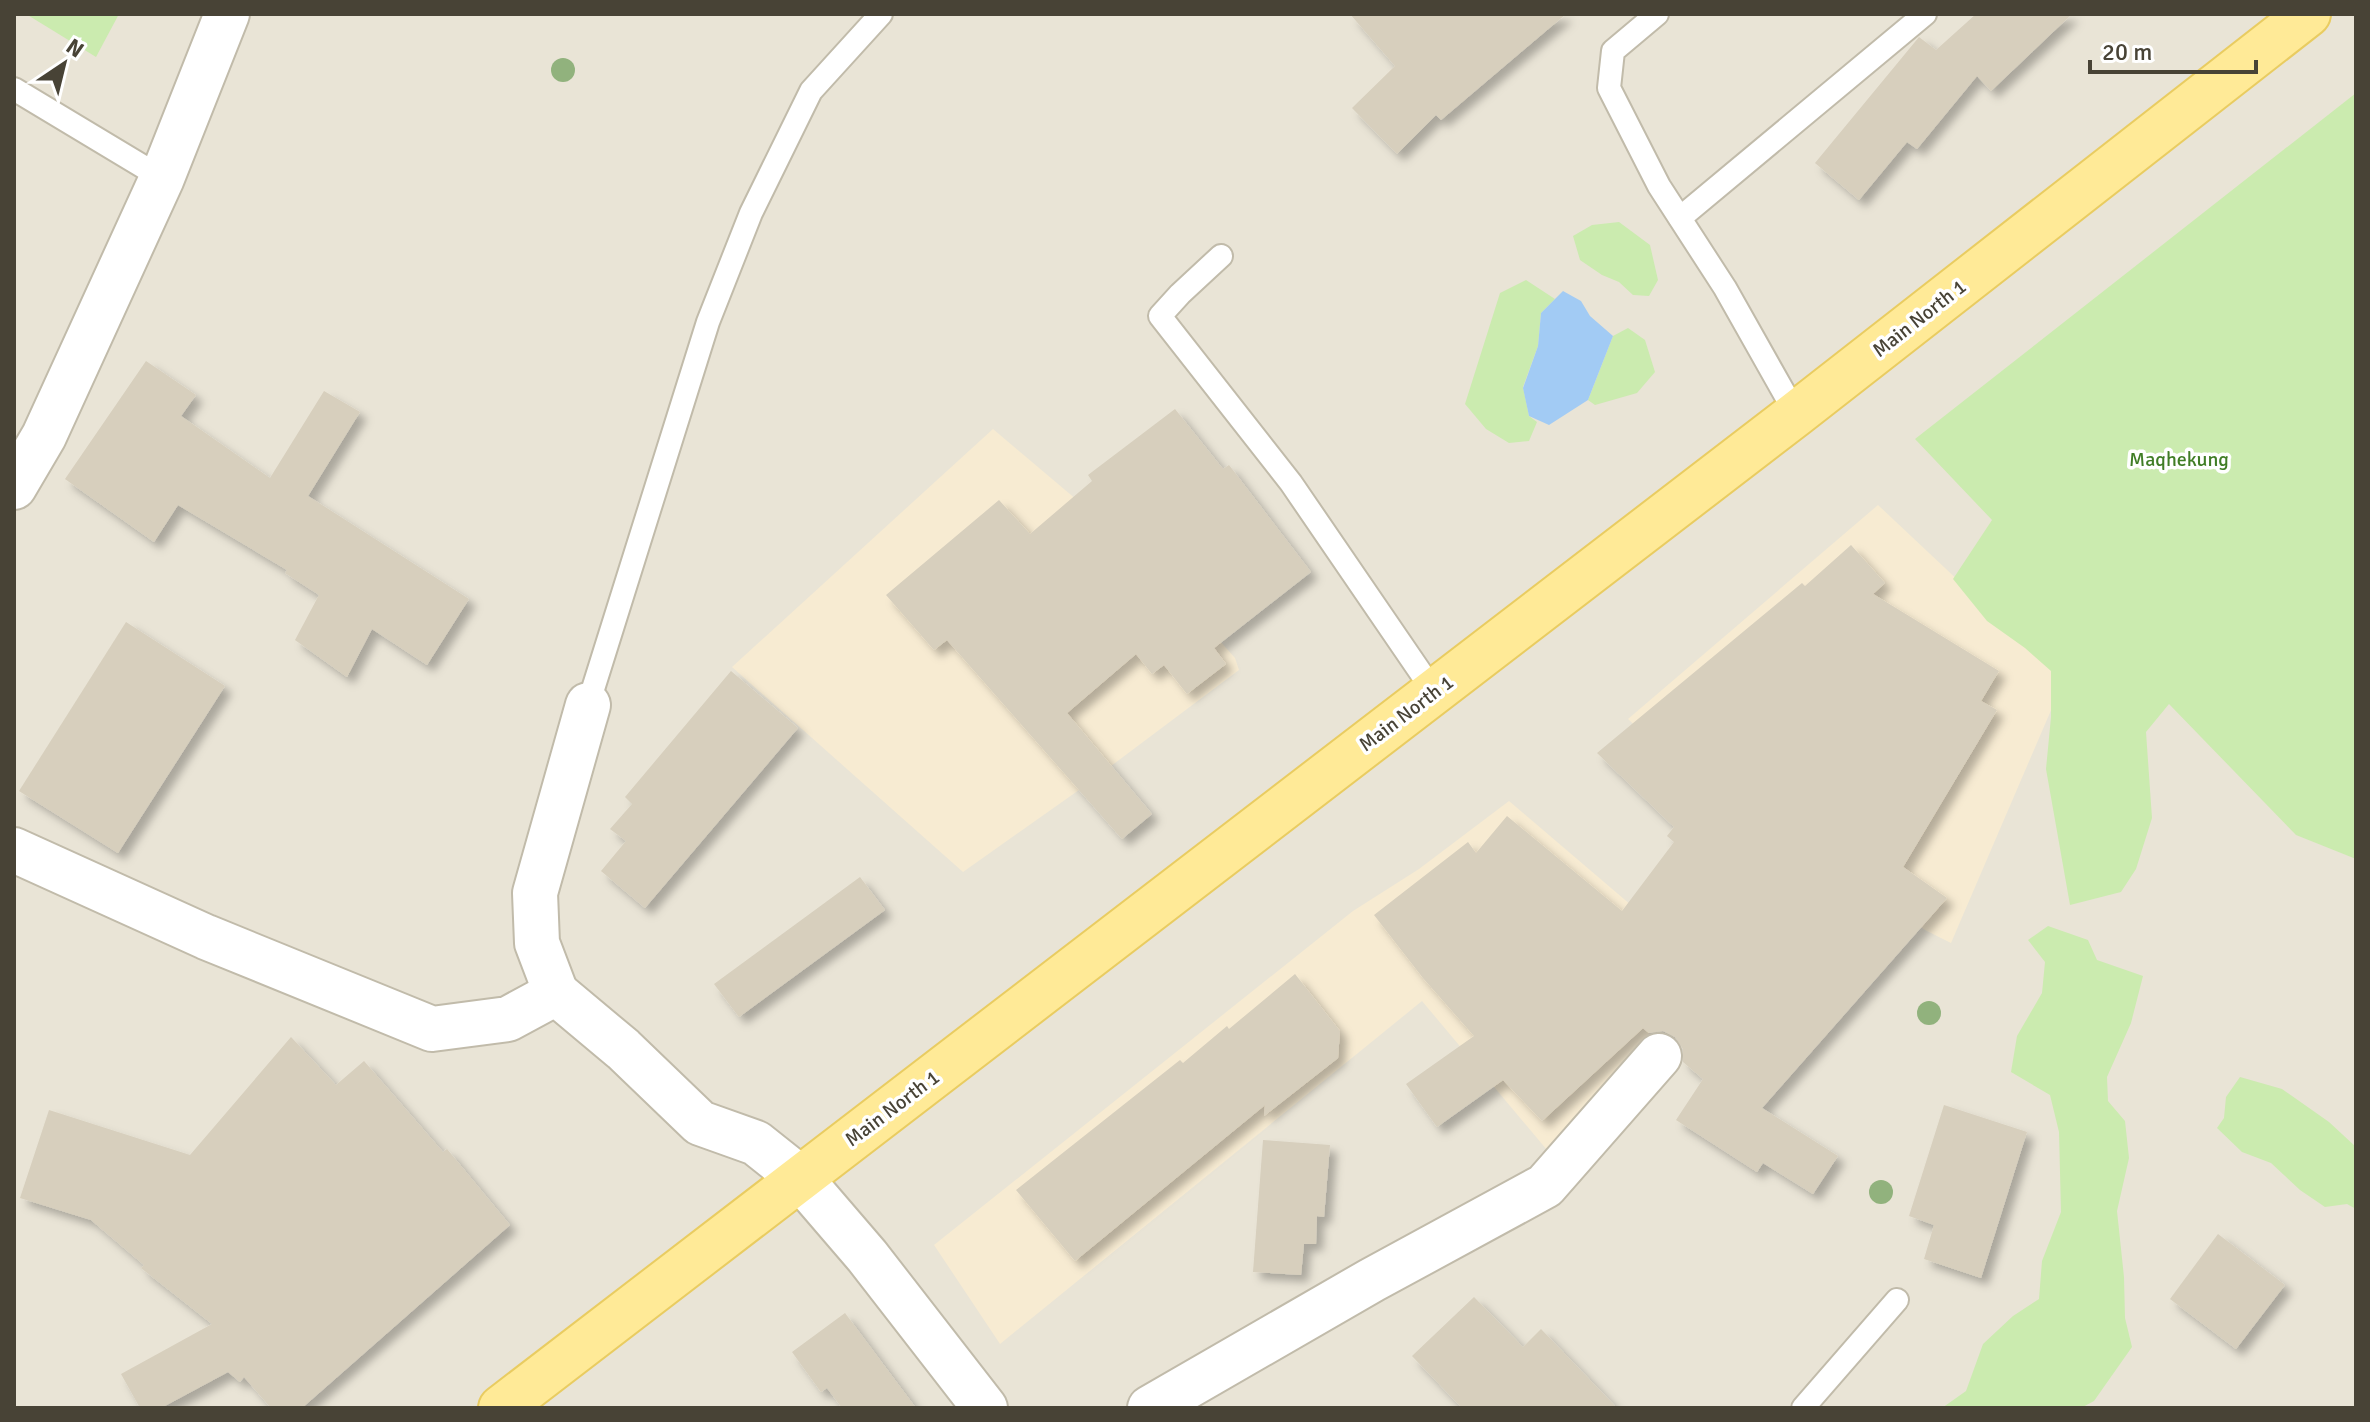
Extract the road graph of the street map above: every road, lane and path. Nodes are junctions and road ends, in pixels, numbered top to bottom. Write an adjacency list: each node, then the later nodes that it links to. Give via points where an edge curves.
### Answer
1 (227, 14): 7 (street)
2 (881, 14): 13 (lane, via 811,91 751,213 708,322)
3 (1657, 14): 8 (lane, via 1613,51 1609,88)
4 (1925, 14): 8 (lane)
5 (2308, 14): 10 (main road, Main North 1)
6 (14, 89): 7 (lane)
7 (162, 178): 11 (street, via 44,436)
8 (1680, 218): 10 (lane)
9 (1221, 256): 12 (lane, via 1160,316 1291,483)
10 (1796, 414): 12 (main road, Main North 1)
11 (14, 487)
12 (1434, 692): 17 (main road, Main North 1)
13 (588, 705): 15 (street, via 535,893 537,943)
14 (14, 850): 15 (street, via 206,937 432,1029 508,1019)
15 (556, 993): 17 (street, via 700,1123 756,1143)
16 (1659, 1056): 21 (street, via 1545,1186)
17 (800, 1178): 19 (main road, Main North 1); 20 (street)
18 (1897, 1300): 22 (lane)
19 (501, 1408)
20 (985, 1408)
21 (1150, 1408)
22 (1803, 1408)

